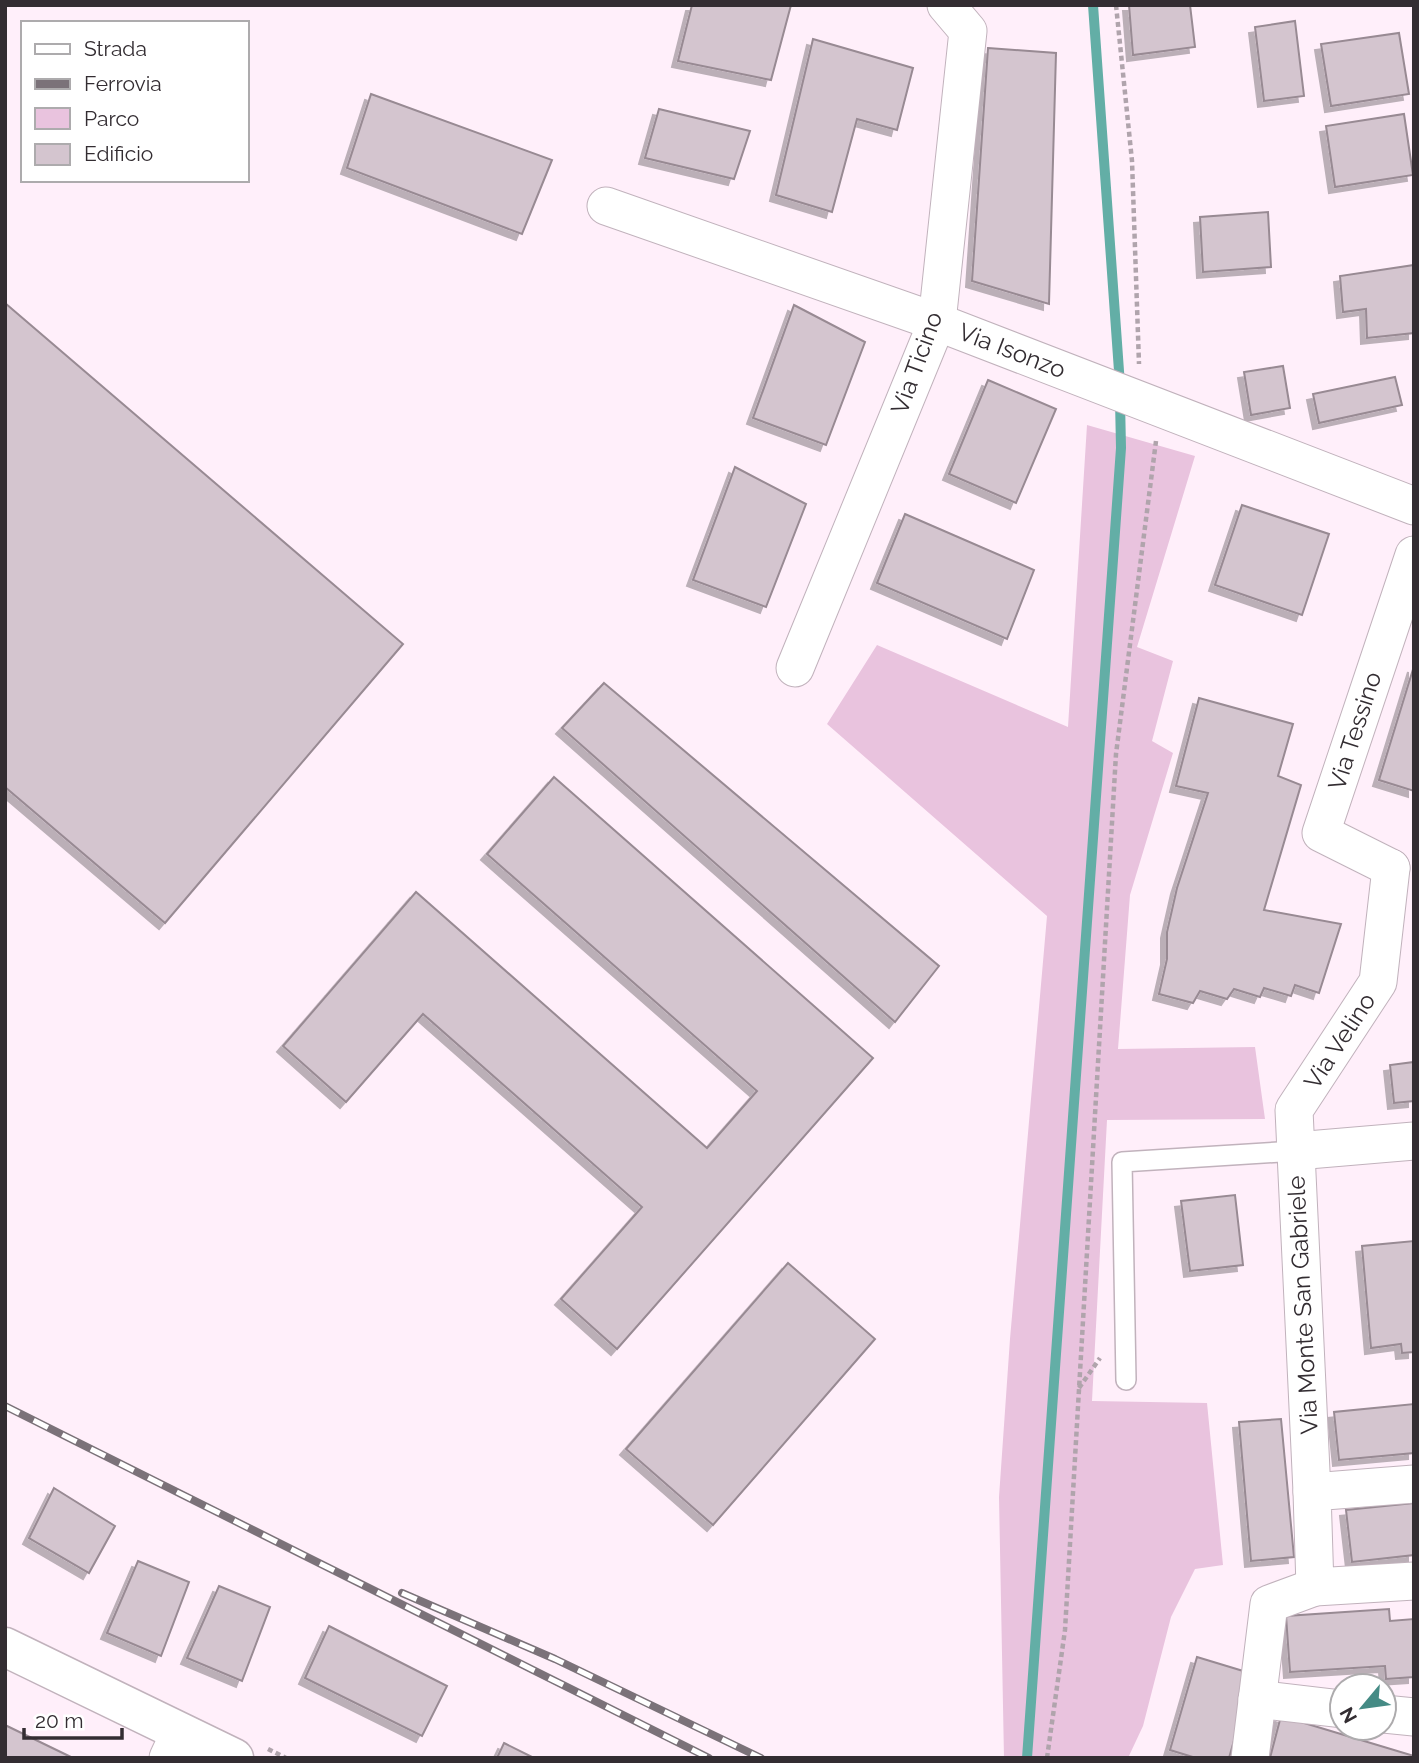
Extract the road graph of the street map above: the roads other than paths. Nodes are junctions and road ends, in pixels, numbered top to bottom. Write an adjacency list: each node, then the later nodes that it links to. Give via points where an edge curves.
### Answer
1 (946, 5): 3 (street, Via Ticino, via 968,32)
2 (607, 206): 3 (street, Via Isonzo)
3 (937, 323): 4 (street, Via Isonzo); 6 (street, Via Ticino)
4 (1414, 506)
5 (1414, 555): 7 (street, Via Tessino, via 1321,833)
6 (795, 668)
7 (1402, 867): 9 (street, Via Velino, via 1378,982 1294,1110)
8 (1414, 1141): 9 (street, Via Monte San Gabriele)
9 (1296, 1151): 10 (lane, via 1122,1162); 12 (street, Via Monte San Gabriele)
10 (1126, 1380)
11 (1414, 1484): 12 (street)
12 (1312, 1492): 14 (street, Via Monte San Gabriele)
13 (1414, 1581): 14 (street)
14 (1315, 1587): 16 (street, via 1269,1604)
15 (5, 1647): 18 (main road)
16 (1257, 1699): 17 (street); 20 (street)
17 (1328, 1707)
18 (174, 1745): 19 (main road)
19 (234, 1758)
20 (1250, 1758)

